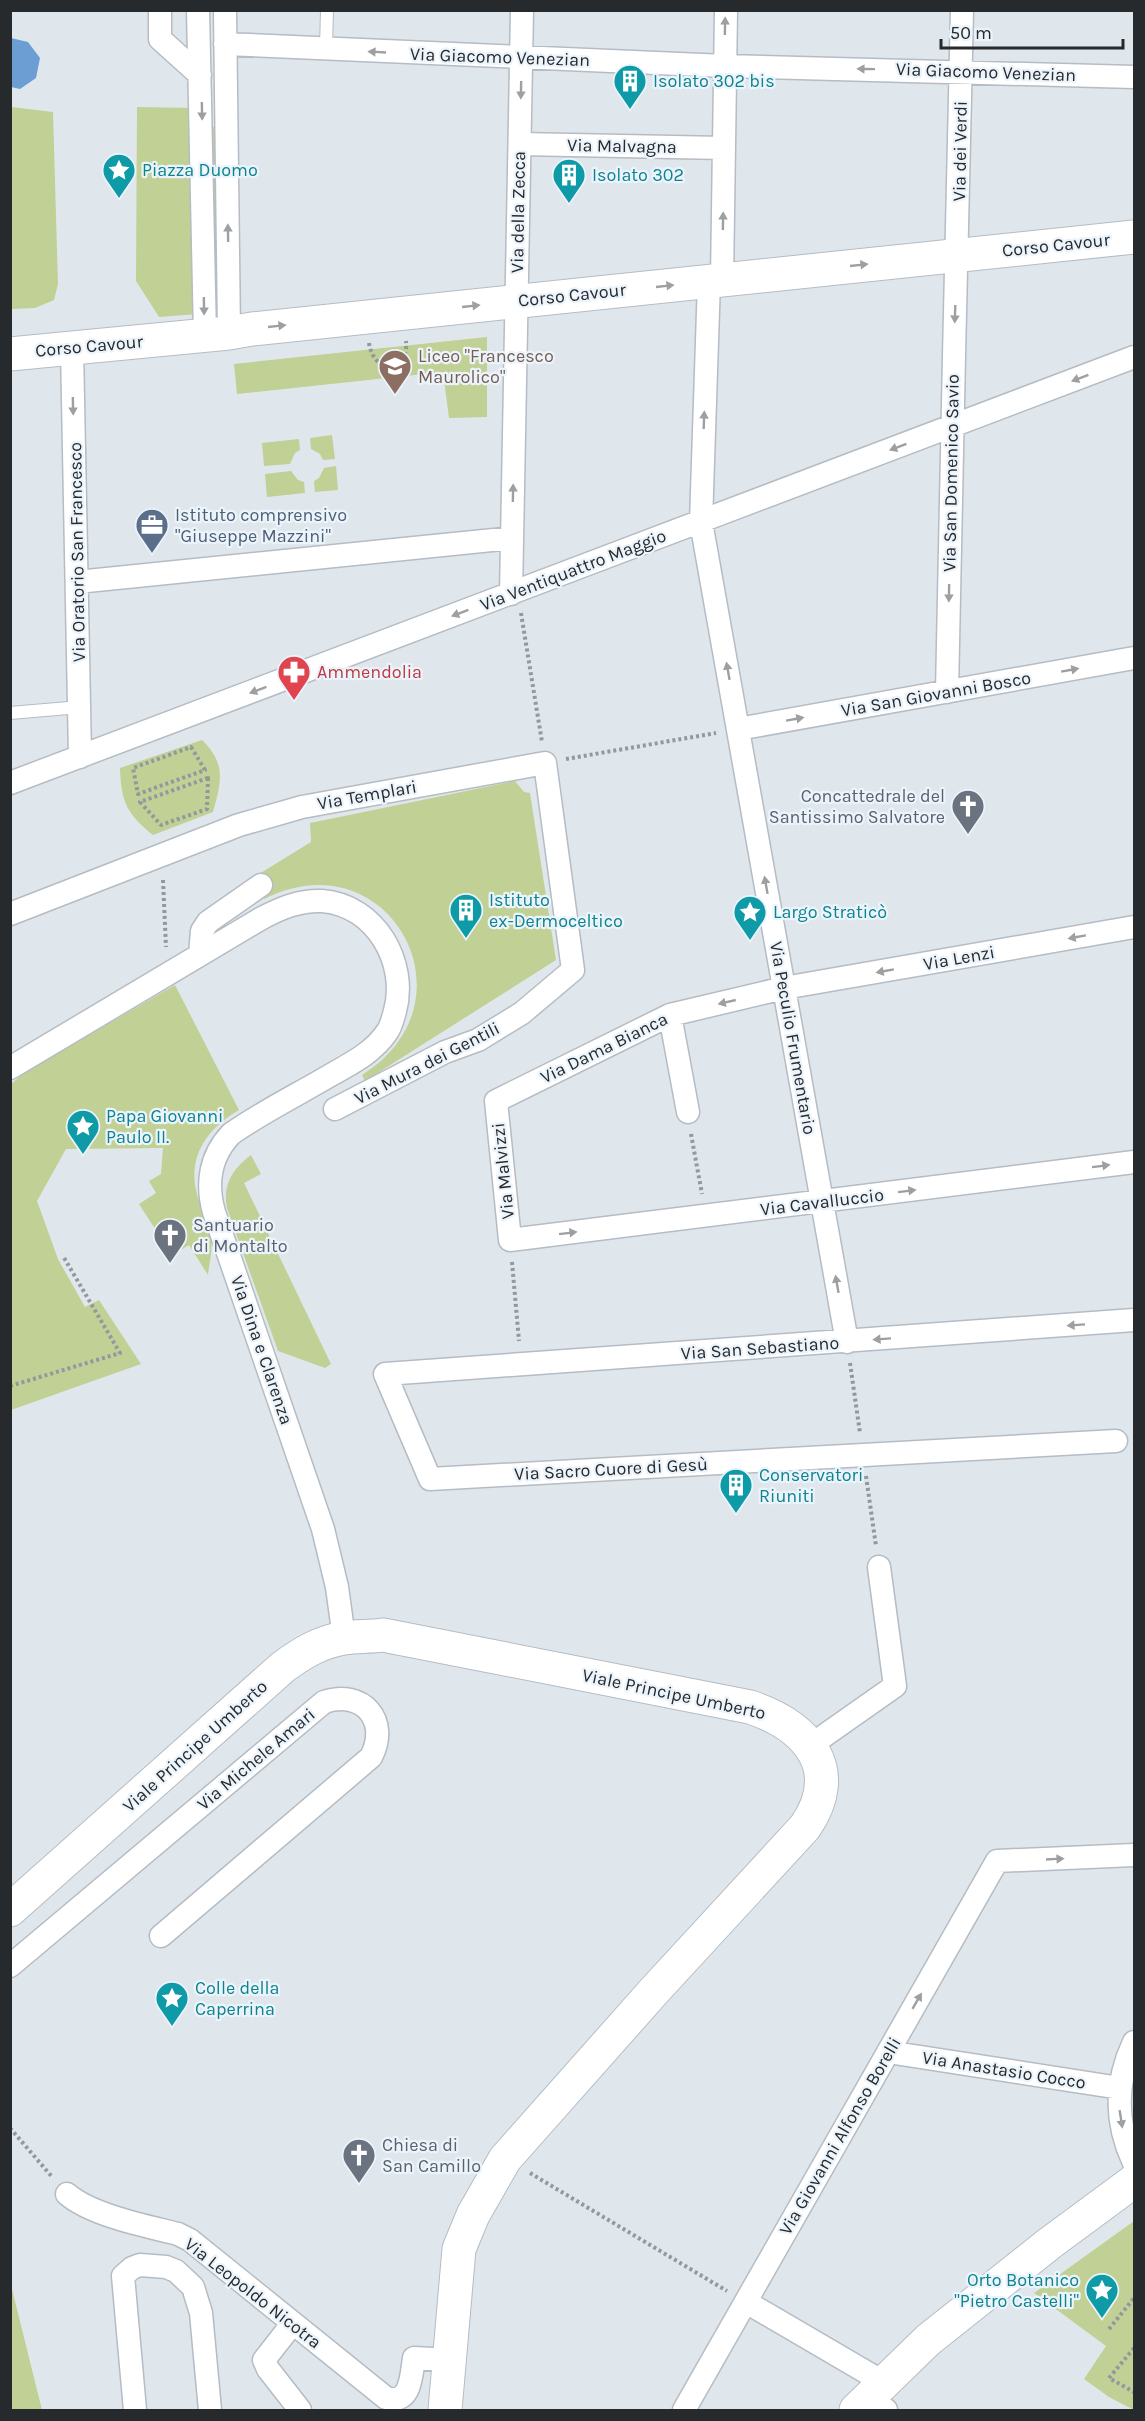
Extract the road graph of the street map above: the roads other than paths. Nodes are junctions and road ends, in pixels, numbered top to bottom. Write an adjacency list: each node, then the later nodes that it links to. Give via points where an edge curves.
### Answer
1 (160, 10): 13 (street, via 160,39)
2 (198, 10): 13 (street)
3 (225, 10): 8 (street)
4 (327, 10): 9 (lane)
5 (522, 10): 10 (street, Via della Zecca)
6 (726, 10): 11 (street, Via Peculio Frumentario, one-way to 6)
7 (963, 10): 12 (street, Via dei Verdi)
8 (225, 44): 9 (street, Via Giacomo Venezian); 21 (street, one-way to 8)
9 (327, 49): 10 (street, Via Giacomo Venezian, one-way to 9)
10 (521, 58): 11 (street, Via Giacomo Venezian); 15 (street, Via della Zecca, one-way to 15)
11 (725, 66): 12 (street, Via Giacomo Venezian, one-way to 11); 16 (street, Via Peculio Frumentario)
12 (961, 71): 14 (street, Via Giacomo Venezian); 18 (street, Via dei Verdi)
13 (200, 75): 21 (street, one-way to 21)
14 (1134, 76)
15 (520, 144): 16 (street, Via Malvagna); 20 (street, Via della Zecca)
16 (723, 148): 19 (street, Via Peculio Frumentario, one-way to 16)
17 (1134, 237): 18 (main road, Corso Cavour)
18 (958, 255): 19 (main road, Corso Cavour, one-way to 18); 25 (street, Via San Domenico Savio, one-way to 25)
19 (715, 280): 20 (main road, Corso Cavour, one-way to 19); 26 (street, Via Peculio Frumentario, one-way to 19)
20 (517, 301): 21 (main road, Corso Cavour, one-way to 20); 27 (street, Via della Zecca, one-way to 20)
21 (217, 334): 22 (main road, Corso Cavour)
22 (72, 348): 23 (main road, Corso Cavour); 28 (street, Via Oratorio San Francesco, one-way to 28)
23 (10, 354)
24 (1134, 357): 25 (street, Via Ventiquattro Maggio, one-way to 25)
25 (951, 427): 26 (street, Via Ventiquattro Maggio, one-way to 26); 31 (street, Via San Domenico Savio, one-way to 31)
26 (701, 522): 29 (street, Via Ventiquattro Maggio); 34 (street, Via Peculio Frumentario, one-way to 26)
27 (512, 538): 28 (street); 29 (street, Via della Zecca)
28 (77, 582): 32 (street, Via Oratorio San Francesco)
29 (511, 594): 35 (street, Via Ventiquattro Maggio, one-way to 35)
30 (1134, 658): 31 (street, Via San Giovanni Bosco, one-way to 30)
31 (947, 692): 34 (street, Via San Giovanni Bosco, one-way to 31)
32 (80, 707): 33 (lane); 35 (street, Via Oratorio San Francesco)
33 (10, 713)
34 (738, 729): 42 (street, Via Peculio Frumentario, one-way to 34)
35 (80, 757): 36 (street, Via Ventiquattro Maggio)
36 (10, 783)
37 (261, 885): 40 (street, via 218,914 202,931)
38 (10, 914): 41 (street, Via Templari, via 239,825 302,807 545,763)
39 (1134, 927): 42 (street, Via Lenzi, one-way to 42)
40 (200, 954): 44 (street, Via Dina e Clarenza); 56 (street, Via Dina e Clarenza, via 278,910 308,901 325,901 341,905 368,921 389,947 396,963 399,999 389,1030 378,1044 231,1134 217,1154 210,1175 214,1212 331,1556)
41 (573, 970): 46 (street, Via Mura dei Gentili, via 522,1013 478,1040 445,1052)
42 (784, 988): 43 (street, Via Dama Bianca, one-way to 43); 49 (street, Via Peculio Frumentario)
43 (670, 1015): 45 (street, Via Dama Bianca); 47 (street)
44 (10, 1068)
45 (496, 1101): 50 (street, Via Malvizzi)
46 (335, 1109)
47 (688, 1112)
48 (1134, 1162): 49 (street, Via Cavalluccio, one-way to 48)
49 (822, 1202): 50 (street, Via Cavalluccio, one-way to 49); 52 (street, Via Peculio Frumentario, one-way to 49)
50 (510, 1240)
51 (1134, 1320): 52 (street, Via San Sebastiano, one-way to 52)
52 (847, 1341): 54 (street, Via San Sebastiano, via 385,1374)
53 (1116, 1441): 54 (street, Via Sacro Cuore di Gesù)
54 (430, 1479)
55 (879, 1567): 57 (street, via 895,1686)
56 (344, 1638): 57 (main road, Viale Principe Umberto, via 382,1635 750,1707 781,1720); 59 (main road, Viale Principe Umberto, via 318,1645 283,1667)
57 (811, 1745): 72 (main road, via 821,1781 818,1805 805,1827 505,2159 472,2215 459,2249)
58 (1134, 1855): 63 (street, Via Giovanni Alfonso Borelli, one-way to 58, via 997,1862)
59 (10, 1910)
60 (161, 1936): 61 (street, Via Michele Amari, via 371,1757 378,1735 368,1709 346,1698 324,1702)
61 (10, 1966)
62 (1134, 2043): 64 (street)
63 (888, 2052): 64 (street, Via Anastasio Cocco); 70 (street, Via Giovanni Alfonso Borelli)
64 (1120, 2088): 65 (street, one-way to 65, via 1122,2133)
65 (1134, 2163)
66 (1134, 2181): 73 (main road, via 928,2340)
67 (67, 2194): 68 (street, Via Leopoldo Nicotra, via 97,2211)
68 (162, 2230): 69 (street); 71 (street, Via Leopoldo Nicotra, via 200,2247)
69 (153, 2265): 74 (street, via 132,2268 123,2276); 75 (street, via 176,2271 187,2279 197,2295)
70 (746, 2302): 73 (street); 78 (street, Via Giovanni Alfonso Borelli)
71 (293, 2323): 72 (street, Via Leopoldo Nicotra, via 377,2392 394,2400 406,2393 414,2358); 76 (street, via 264,2360)
72 (450, 2360): 77 (main road)
73 (873, 2400)
74 (135, 2410)
75 (210, 2410)
76 (300, 2410)
77 (445, 2410)
78 (684, 2410)

